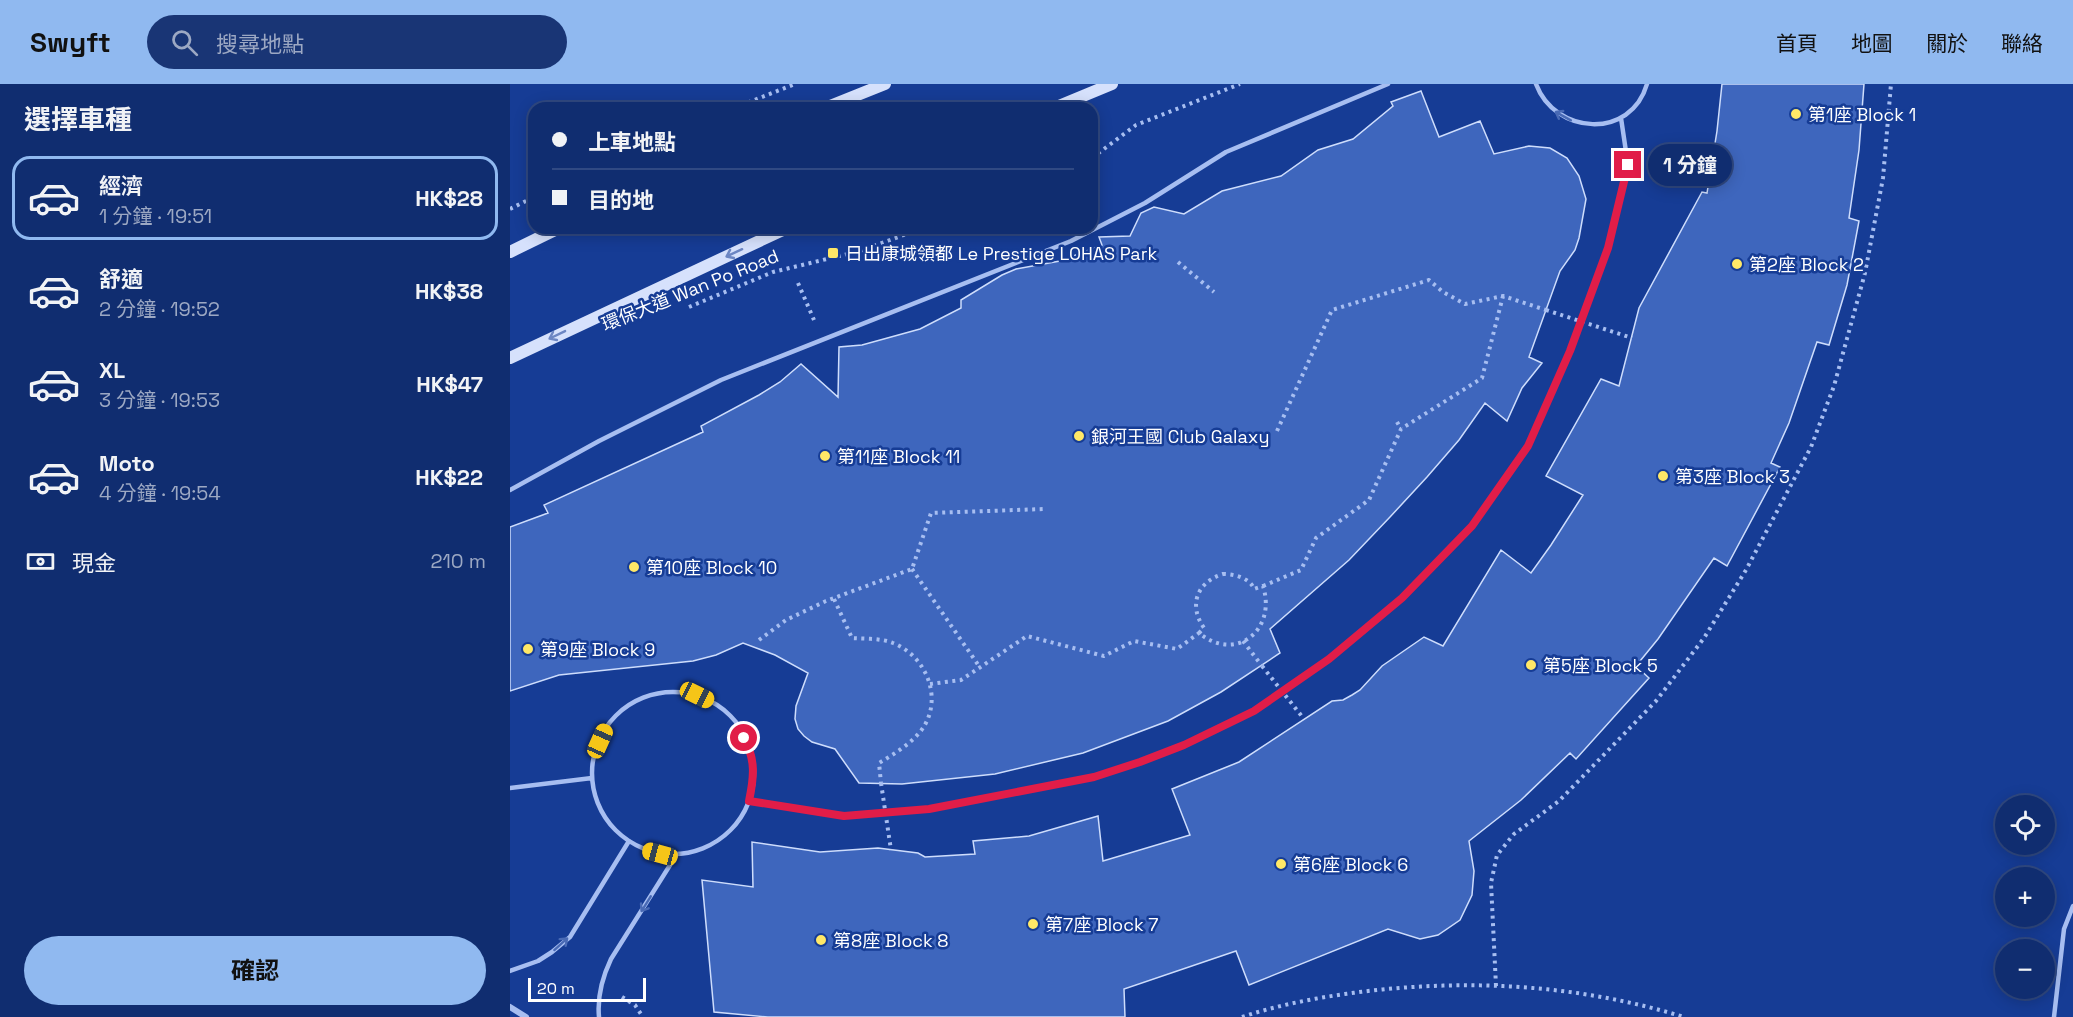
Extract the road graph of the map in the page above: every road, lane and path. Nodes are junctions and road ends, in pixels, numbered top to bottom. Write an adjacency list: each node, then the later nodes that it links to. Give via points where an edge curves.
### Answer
1 (795, 84): 9 (path)
2 (885, 84): 10 (main road)
3 (1112, 84): 11 (main road)
4 (1239, 84): 13 (path, via 1136,125)
5 (1389, 84): 16 (lane, via 1226,152)
6 (1536, 84): 12 (lane, one-way to 6, via 1604,124 1567,120 1552,109)
7 (1647, 84): 12 (lane, via 1636,105)
8 (1892, 84): 54 (path, via 1883,177 1865,273 1834,386 1811,447 1746,570 1704,638 1670,683 1559,801 1514,834 1497,855 1491,884)
9 (749, 102)
10 (840, 102)
11 (1068, 102)
12 (1621, 118): 48 (lane, via 1628,165 1608,248 1570,351 1528,446 1472,526 1402,598 1329,659 1254,711 1184,745 1094,777 929,809 844,816)
13 (1098, 154)
14 (528, 200): 15 (path)
15 (510, 209)
16 (1098, 227)
17 (547, 234): 21 (main road)
18 (774, 234): 31 (main road, 環保大道 Wan Po Road, one-way to 31)
19 (906, 234): 28 (path, 環保大道 Wan Po Road, via 860,251 773,272)
20 (1084, 234): 30 (lane)
21 (510, 252)
22 (1178, 262): 25 (path)
23 (798, 284): 30 (path)
24 (1393, 291): 26 (path, via 1428,280 1465,304); 27 (path); 34 (path, via 1332,310)
25 (1214, 292)
26 (1503, 296): 29 (path, bridge); 33 (path, via 1482,378)
27 (1395, 297)
28 (682, 310)
29 (1632, 338)
30 (823, 340): 35 (lane, via 721,380)
31 (510, 358)
32 (1397, 422): 33 (path)
33 (1401, 429): 38 (path, via 1369,500 1316,538 1301,570)
34 (1278, 431)
35 (510, 490)
36 (1044, 509): 37 (path, via 932,513)
37 (912, 569): 39 (path); 43 (path)
38 (1263, 586): 40 (path, via 1254,589 1247,580 1231,574 1212,575 1197,598 1196,613 1204,628); 42 (path, via 1266,595 1261,626)
39 (834, 599): 41 (path, via 786,620); 44 (path, via 852,638 891,642 909,650 922,665)
40 (1199, 633): 42 (path, via 1217,644); 43 (path, via 1177,649 1134,641 1104,656 1027,636)
41 (759, 640)
42 (1243, 641): 45 (path, bridge)
43 (979, 666): 44 (path, via 961,680)
44 (930, 684): 50 (path, bridge, via 931,703 921,730 905,747 879,762)
45 (1304, 719)
46 (592, 778): 47 (lane); 48 (lane, via 598,744 605,729 623,710 645,697 671,692 697,695 720,707 738,726 750,749 754,775); 49 (lane, via 603,814)
47 (510, 788)
48 (749, 801): 51 (lane, via 738,822 721,839 700,850)
49 (629, 841): 51 (lane, via 660,854); 53 (lane, one-way to 49, via 538,961 570,937)
50 (891, 850)
51 (677, 854): 57 (lane, one-way to 57, via 603,975)
52 (2073, 906): 60 (lane, via 2064,929)
53 (510, 971)
54 (1496, 986): 58 (path, via 1450,984 1383,989 1317,999); 59 (path, via 1586,994)
55 (510, 1007): 56 (street)
56 (526, 1017)
57 (599, 1017)
58 (1242, 1017)
59 (1684, 1017)
60 (2054, 1017)

